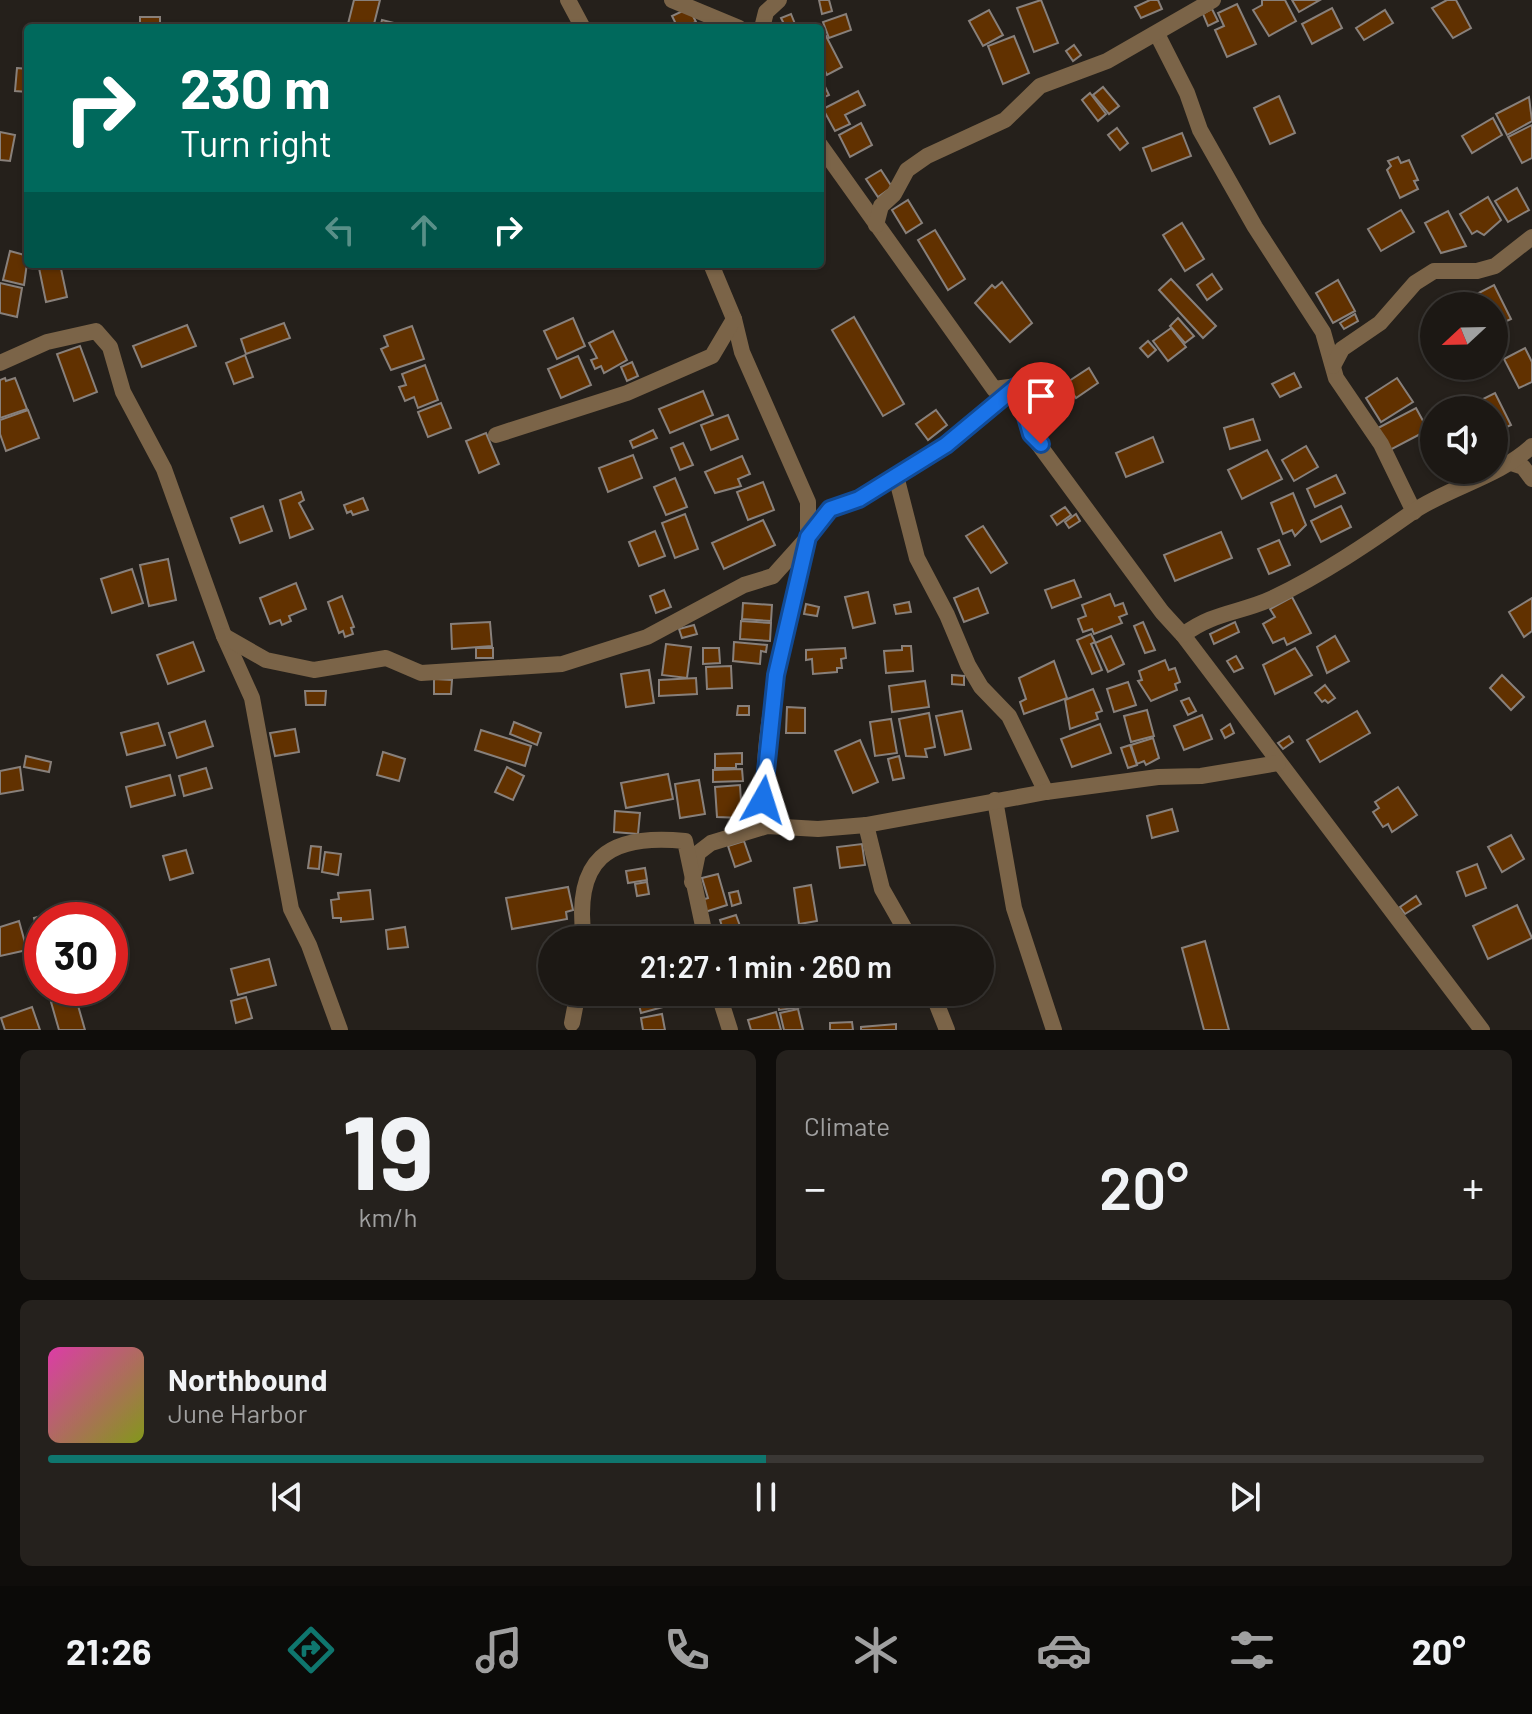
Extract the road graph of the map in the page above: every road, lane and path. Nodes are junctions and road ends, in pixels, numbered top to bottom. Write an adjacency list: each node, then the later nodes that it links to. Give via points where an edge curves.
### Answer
1 (568, 0): 5 (street)
2 (672, 0): 6 (street)
3 (779, 0): 7 (street, via 766,12)
4 (1213, 0): 8 (street)
5 (581, 24)
6 (729, 24)
7 (763, 24)
8 (1157, 34): 10 (street, via 1107,61 1040,86 1005,120 927,156 907,170 881,206); 15 (street, via 1200,130 1323,332)
9 (824, 151): 10 (street)
10 (876, 225): 16 (street, via 994,389)
11 (1532, 237): 15 (street, via 1495,266 1434,271 1415,283 1380,323 1342,349)
12 (713, 268): 13 (street)
13 (734, 319): 17 (street, via 712,356 627,393); 23 (street, via 742,352 808,502)
14 (0, 363): 25 (street, via 47,342 96,331 110,347 123,392 184,516)
15 (1332, 367): 22 (street, via 1381,444)
16 (1017, 386): 20 (street, via 946,445); 24 (street, via 1031,434)
17 (496, 435)
18 (1532, 446): 19 (street)
19 (1511, 463): 21 (street, via 1523,467); 22 (street)
20 (896, 476): 23 (street, via 859,499 830,509); 27 (street, via 917,558 968,665 1009,716)
21 (1532, 479)
22 (1414, 512): 24 (street, via 1370,545 1288,591 1205,618)
23 (808, 537): 25 (street, via 773,576 744,585 647,637 562,664 421,673 386,658 314,670 266,660); 30 (street, via 776,675 763,800)
24 (1183, 635): 26 (street)
25 (224, 636): 39 (street, via 252,698 291,909)
26 (1278, 763): 27 (street); 43 (street)
27 (1046, 792): 28 (street)
28 (995, 800): 29 (street); 42 (street, via 1014,908)
29 (866, 825): 30 (street); 34 (street, via 882,889)
30 (767, 826): 31 (street, via 711,843 698,853)
31 (692, 882): 32 (street, via 685,841 629,840 607,851 586,873); 33 (street)
32 (582, 926)
33 (703, 926)
34 (903, 926)
35 (575, 1006): 38 (street)
36 (722, 1006): 40 (street)
37 (938, 1006): 41 (street)
38 (572, 1023)
39 (340, 1030)
40 (730, 1030)
41 (947, 1030)
42 (1054, 1030)
43 (1482, 1030)

